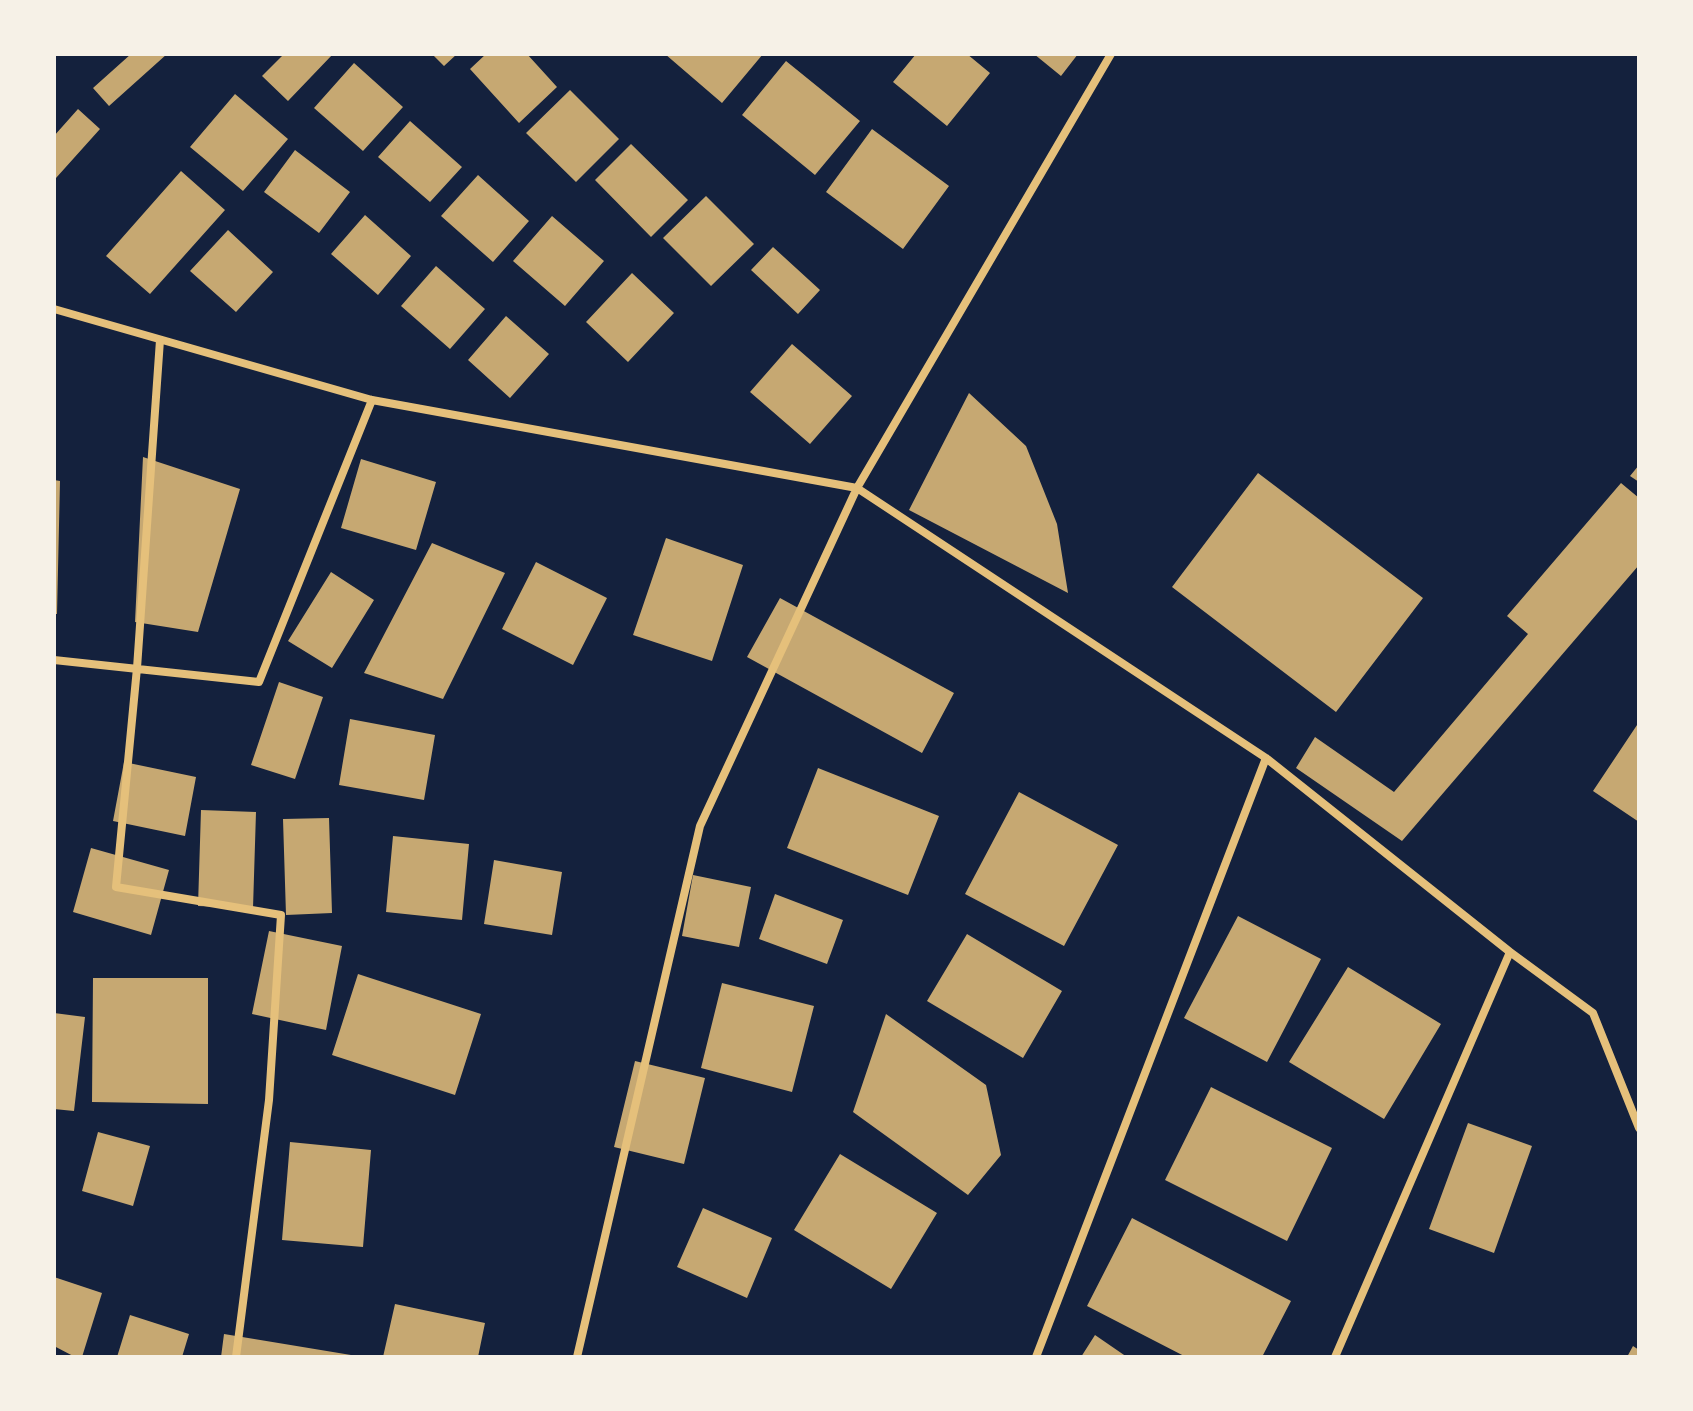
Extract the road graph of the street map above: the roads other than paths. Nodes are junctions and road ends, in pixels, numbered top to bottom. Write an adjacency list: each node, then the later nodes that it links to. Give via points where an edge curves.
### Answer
1 (1111, 54): 5 (street)
2 (54, 309): 3 (street)
3 (160, 340): 4 (street); 7 (street)
4 (372, 400): 5 (street); 7 (street, via 259,682)
5 (857, 488): 8 (street); 12 (street, via 700,826)
6 (54, 660): 7 (street)
7 (137, 668): 11 (street, via 116,887 281,915 269,1100)
8 (1266, 758): 9 (street); 13 (street)
9 (1510, 952): 10 (street, via 1593,1013); 14 (street)
10 (1639, 1128)
11 (236, 1357)
12 (577, 1357)
13 (1036, 1357)
14 (1335, 1357)

